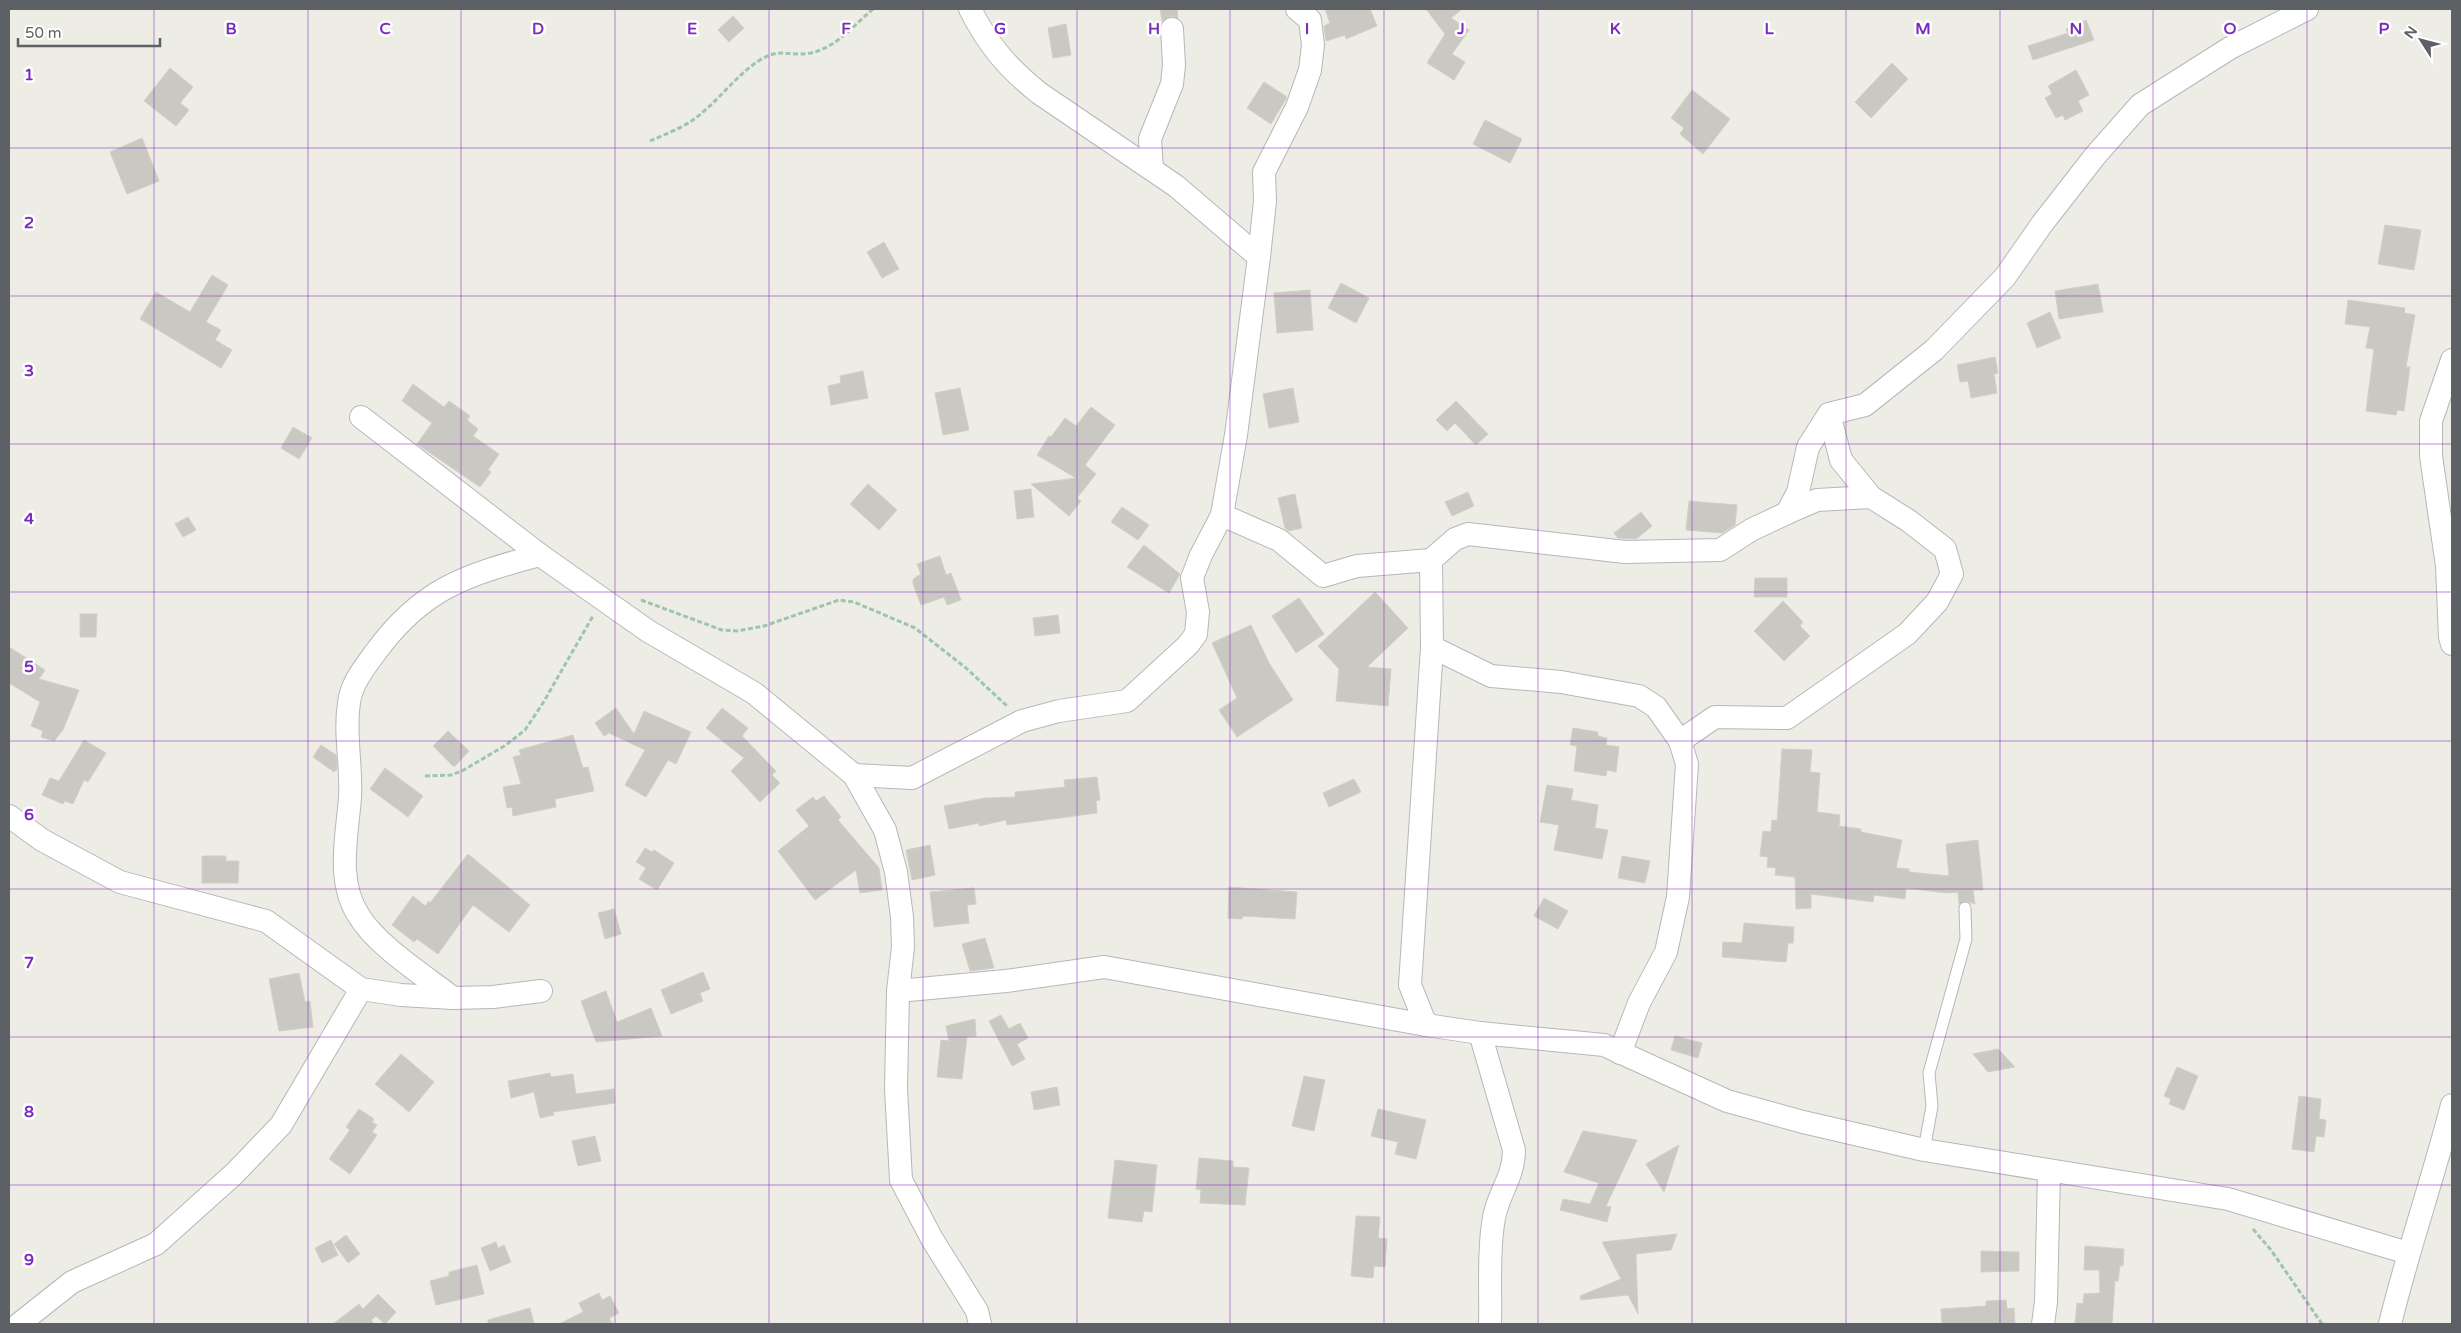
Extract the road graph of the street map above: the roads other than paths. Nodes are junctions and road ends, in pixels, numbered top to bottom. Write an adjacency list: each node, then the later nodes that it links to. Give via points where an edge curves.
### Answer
1 (970, 9): 5 (street, via 988,41 1009,68 1039,93)
2 (1297, 9): 6 (street, via 1310,20 1312,62 1302,94 1264,172 1265,201)
3 (2307, 9): 8 (street, via 2230,48 2140,106 2095,156 2005,276 1934,350 1865,404)
4 (1172, 29): 5 (street, via 1172,77 1150,139)
5 (1152, 169): 6 (street)
6 (1259, 258): 12 (street)
7 (2452, 360): 15 (street, via 2431,421 2431,456 2447,566)
8 (1829, 414): 10 (street, via 1841,460); 11 (street, via 1808,447 1798,492)
9 (361, 417): 13 (street)
10 (1871, 497): 11 (street, via 1817,500); 17 (street, via 1945,549 1952,574 1937,602 1907,634 1787,718 1715,716)
11 (1787, 513): 14 (street, via 1720,550 1624,552 1468,534 1455,539)
12 (1222, 515): 14 (street, via 1278,540 1323,576 1357,566); 18 (street, via 1192,578 1198,612 1196,634 1127,701 1022,720 912,778)
13 (540, 555): 18 (street, via 648,631 754,693); 24 (street, via 469,575 415,607 397,624 370,660 354,685 348,703 350,793 345,863 352,902 359,917 376,936)
14 (1431, 560): 16 (street)
15 (2452, 644)
16 (1432, 647): 17 (street, via 1491,676 1561,682 1639,696 1656,706); 25 (street, via 1410,985)
17 (1680, 741): 27 (street, via 1686,764 1678,897 1666,952 1639,1003)
18 (854, 775): 23 (street, via 885,830 896,872 903,947)
19 (9, 816): 21 (street, via 42,840 120,882 266,921)
20 (1965, 908): 29 (lane, via 1966,939 1929,1073 1932,1106)
21 (361, 989): 24 (street, via 401,996); 32 (street, via 281,1125 234,1174 156,1244 72,1282)
22 (541, 991): 24 (street)
23 (898, 992): 25 (street, via 1104,967); 33 (street, via 896,1089 901,1180 932,1239 977,1311)
24 (453, 998)
25 (1426, 1026): 26 (street)
26 (1480, 1033): 27 (street, via 1604,1045); 34 (street, via 1514,1150 1514,1167 1498,1201 1493,1224)
27 (1620, 1053): 29 (street, via 1727,1101)
28 (2452, 1105): 31 (street)
29 (1924, 1150): 30 (street)
30 (2049, 1172): 31 (street, via 2228,1200); 35 (street)
31 (2408, 1253): 36 (street)
32 (19, 1324)
33 (980, 1324)
34 (1490, 1324)
35 (2043, 1324)
36 (2390, 1324)

